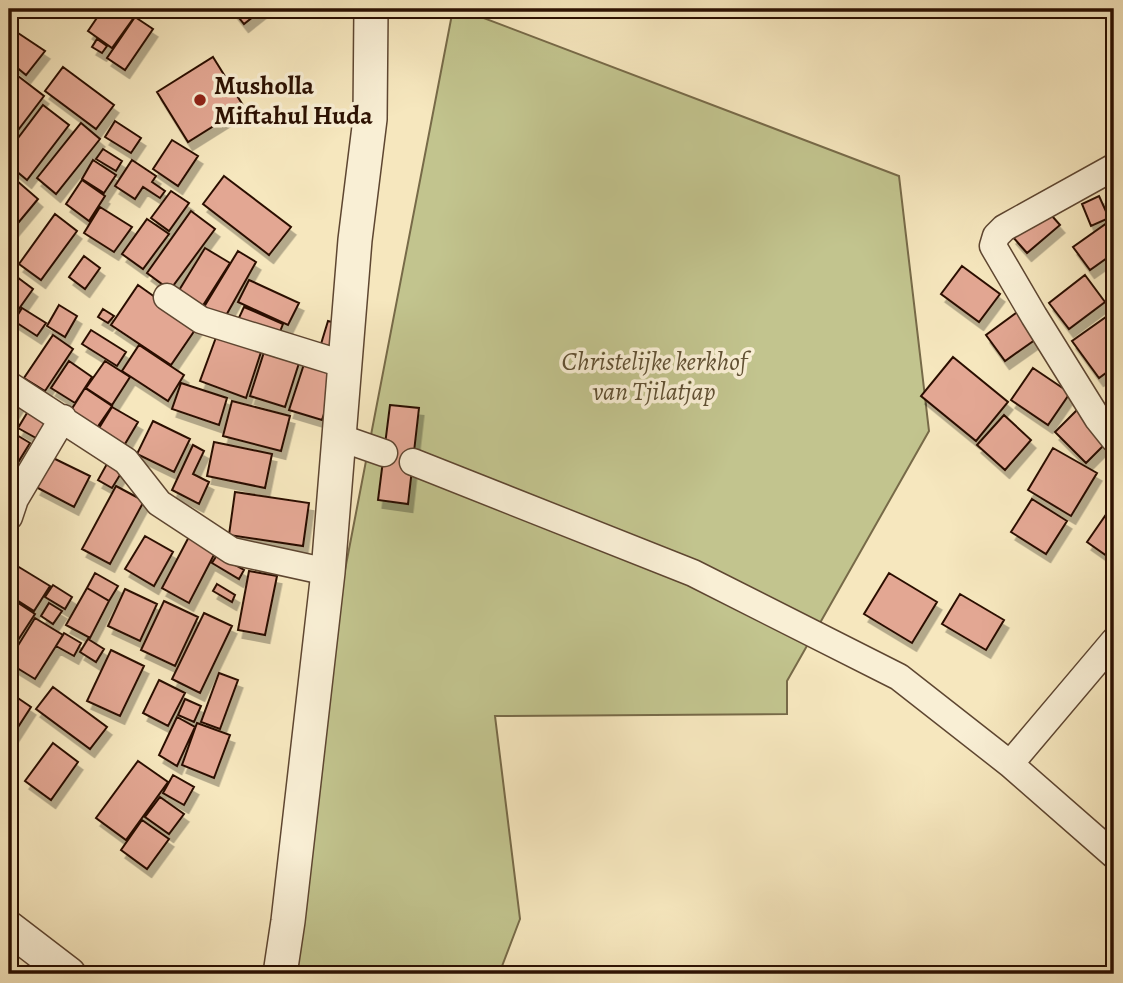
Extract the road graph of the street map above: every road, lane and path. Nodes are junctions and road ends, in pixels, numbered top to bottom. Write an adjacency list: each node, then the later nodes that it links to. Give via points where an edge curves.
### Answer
1 (371, 9): 4 (street, via 370,119)
2 (1114, 167): 8 (street, via 1004,228 993,241 995,253)
3 (167, 297): 4 (street, via 201,320)
4 (346, 365): 7 (street)
5 (9, 385): 6 (street)
6 (63, 418): 11 (street); 12 (street, via 126,461 159,503 232,551)
7 (341, 438): 9 (street); 12 (street)
8 (1114, 439)
9 (384, 453)
10 (413, 462): 14 (street, via 693,573 899,677)
11 (11, 504)
12 (328, 572): 18 (street)
13 (1114, 641): 14 (street)
14 (1010, 764): 15 (street)
15 (1114, 855)
16 (9, 928): 17 (street)
17 (69, 974)
18 (280, 974)

